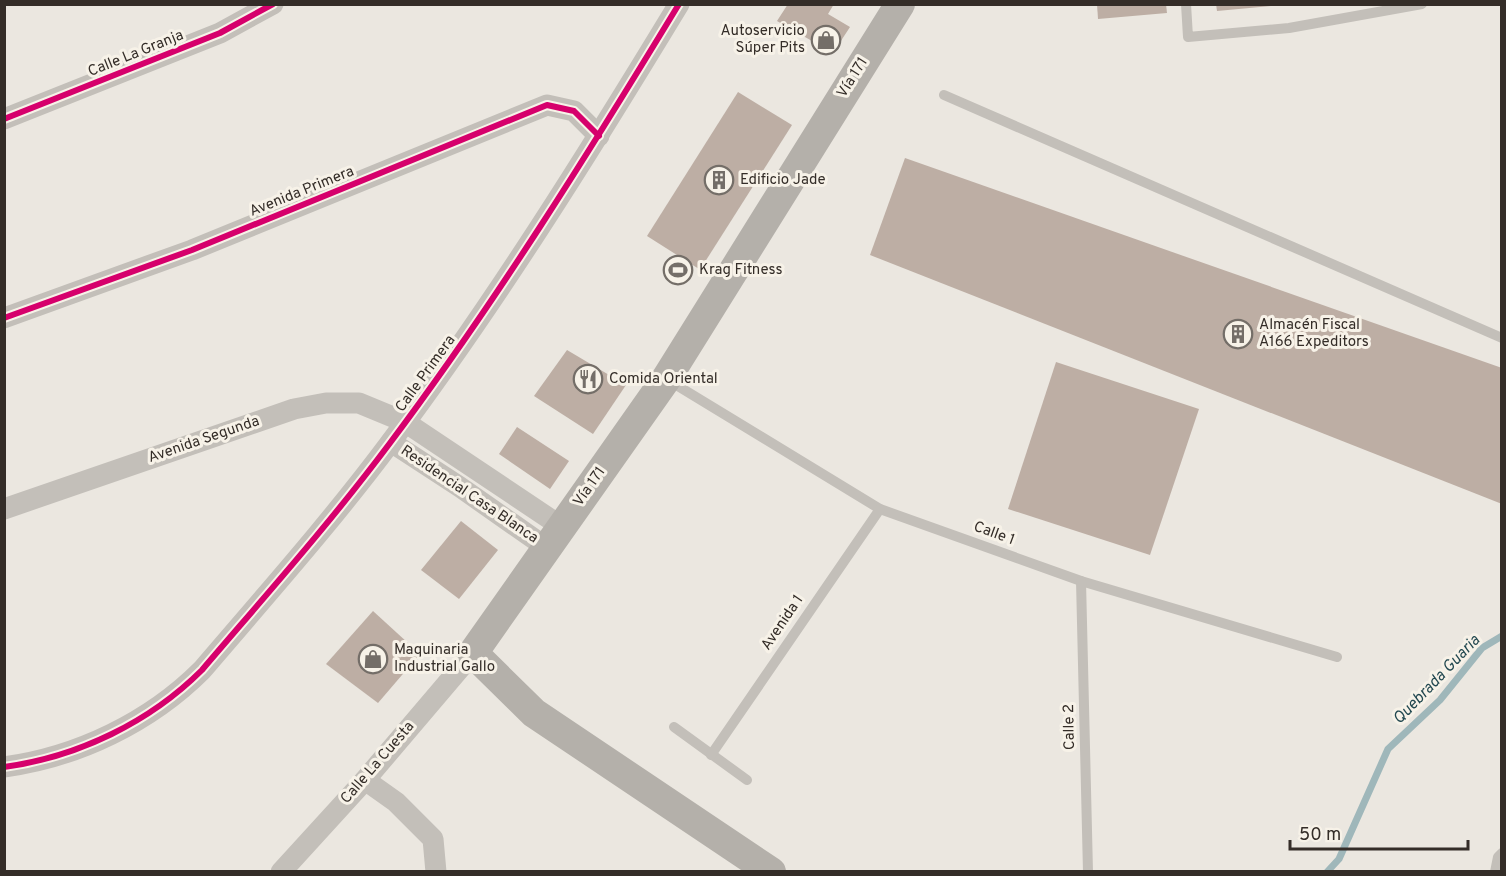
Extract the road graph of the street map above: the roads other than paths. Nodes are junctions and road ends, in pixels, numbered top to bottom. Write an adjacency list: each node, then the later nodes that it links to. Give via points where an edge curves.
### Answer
1 (273, 4): 7 (street, Calle La Granja, via 220,33)
2 (679, 4): 8 (street, Calle Primera)
3 (900, 4): 11 (main road, Vía 171)
4 (1186, 4): 5 (lane, via 1188,37 1289,28)
5 (1422, 4)
6 (944, 95): 10 (lane)
7 (4, 119)
8 (599, 136): 9 (street, Avenida Primera, via 574,111 547,105 192,250); 12 (street, Calle Primera, via 464,341)
9 (4, 318)
10 (1502, 338)
11 (666, 379): 15 (lane, Calle 1); 16 (main road, Vía 171)
12 (405, 422): 13 (street, Calle Primera); 14 (street, Avenida Segunda, via 359,403 326,403 294,409); 16 (street, Residencial Casa Blanca)
13 (391, 442): 16 (street, Residencial Casa Blanca, via 460,488); 22 (street, Calle Primera, via 342,506 183,689 98,741 32,763)
14 (4, 509)
15 (880, 509): 17 (lane, Calle 1); 21 (lane, Avenida 1)
16 (555, 538): 18 (main road, Vía 171)
17 (1081, 581): 19 (lane, Calle 1); 29 (lane, Calle 2)
18 (473, 653): 23 (street, Calle La Cuesta); 28 (main road, via 534,713)
19 (1337, 657)
20 (674, 727): 21 (lane)
21 (711, 754): 24 (lane)
22 (4, 767)
23 (365, 780): 26 (street, Calle La Cuesta); 27 (street, via 396,802 433,839)
24 (747, 780)
25 (1502, 853): 30 (lane)
26 (281, 872)
27 (436, 872)
28 (771, 872)
29 (1088, 872)
30 (1495, 872)

